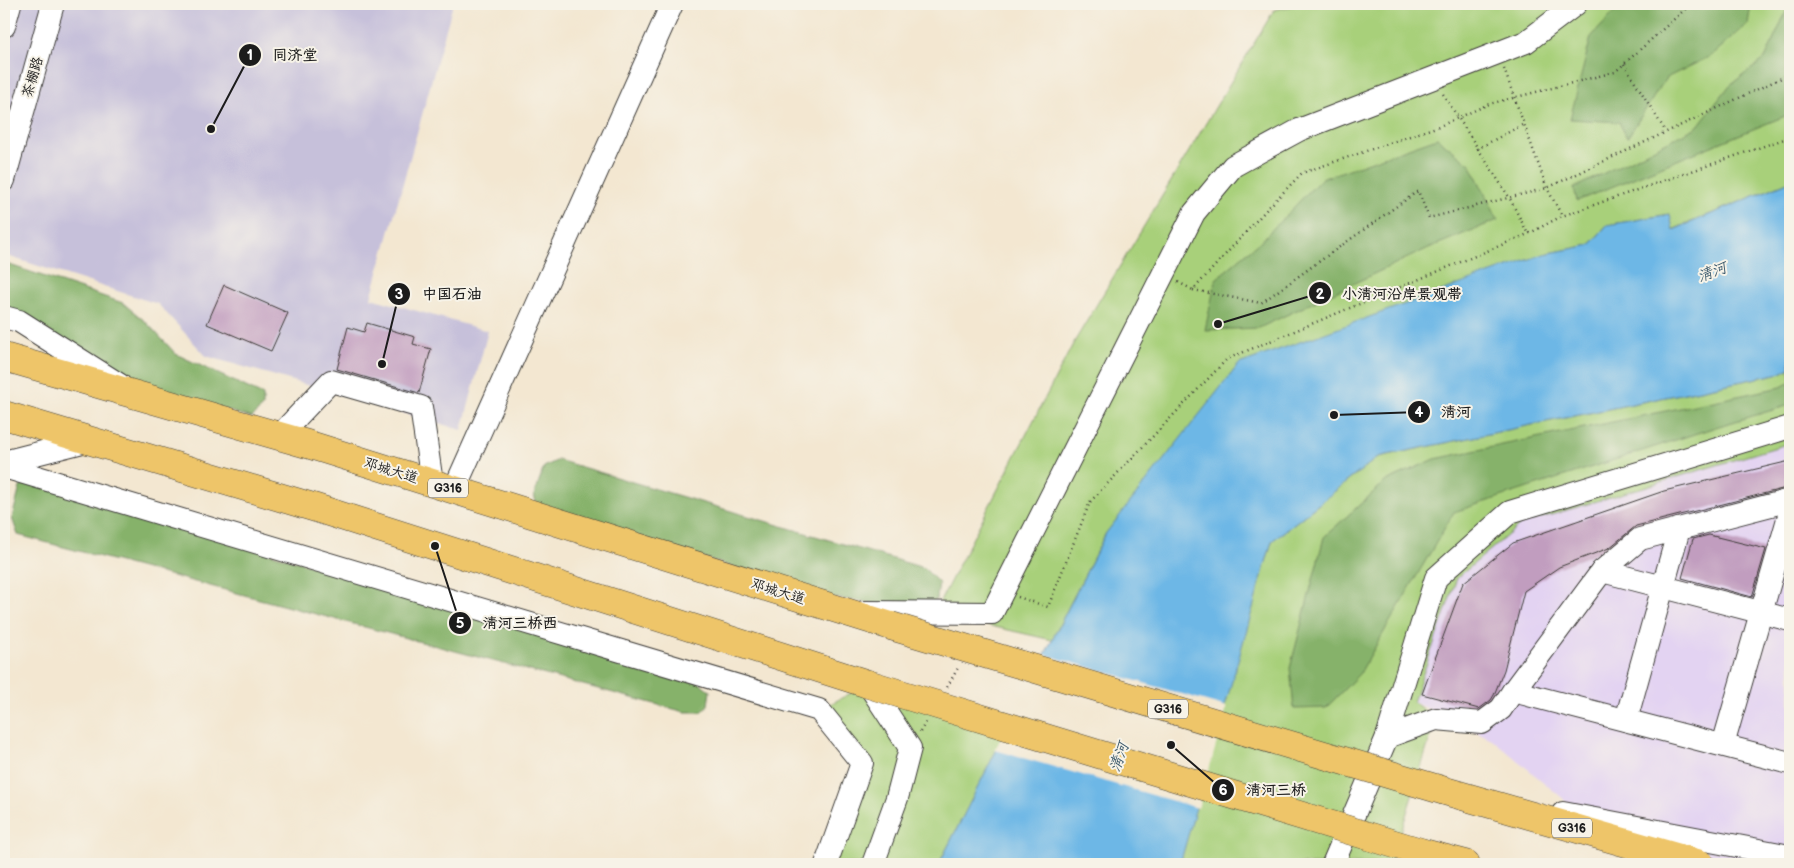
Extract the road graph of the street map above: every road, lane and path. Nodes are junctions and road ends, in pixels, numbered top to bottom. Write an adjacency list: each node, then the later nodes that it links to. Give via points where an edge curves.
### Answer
1 (10, 4): 6 (street)
2 (53, 4): 17 (street, 茶棚路)
3 (672, 4): 33 (street)
4 (1576, 4): 7 (street, via 1526,42)
5 (1691, 4): 8 (path)
6 (4, 26)
7 (1498, 53): 10 (street); 11 (path)
8 (1624, 64): 11 (path, via 1615,72); 14 (path)
9 (1790, 74): 14 (path)
10 (1433, 78): 12 (path); 22 (street, via 1299,130 1233,166 1194,213)
11 (1515, 97): 12 (path); 13 (path)
12 (1457, 118): 16 (path); 23 (path, via 1302,173)
13 (1524, 124): 16 (path); 18 (path)
14 (1666, 132): 18 (path)
15 (1790, 137): 20 (path)
16 (1477, 149): 19 (path)
17 (4, 180)
18 (1547, 188): 19 (path); 20 (path)
19 (1508, 198): 21 (path); 23 (path, via 1429,218 1418,191 1261,304)
20 (1562, 216): 21 (path)
21 (1528, 234): 39 (path, via 1227,359 1090,502 1048,607)
22 (1163, 274): 23 (path); 39 (street)
23 (1193, 290)
24 (4, 316): 26 (street, via 19,321)
25 (4, 357): 26 (highway, 邓城大道 / G316)
26 (136, 395): 29 (highway, 邓城大道 / G316)
27 (4, 415): 30 (highway)
28 (1790, 427): 49 (street, via 1510,512 1436,578)
29 (279, 436): 33 (highway, 邓城大道 / G316); 33 (street, via 330,380 421,407)
30 (90, 440): 31 (street); 44 (highway, via 316,508)
31 (4, 462)
32 (4, 467): 57 (street, via 820,710 862,763)
33 (443, 487): 40 (highway, 邓城大道 / G316)
34 (1790, 500): 36 (street)
35 (1790, 512): 41 (street)
36 (1679, 529): 37 (street, via 1640,539); 38 (street)
37 (1602, 571): 38 (street); 46 (street)
38 (1663, 587): 41 (street); 48 (street)
39 (1002, 592): 40 (street, via 992,613)
40 (844, 612): 53 (highway, 邓城大道 / G316, bridge)
41 (1762, 612): 42 (street); 50 (street)
42 (1790, 620)
43 (961, 664): 45 (path)
44 (868, 684): 51 (street); 54 (highway, bridge)
45 (946, 689)
46 (1513, 691): 48 (street); 49 (street, via 1501,709 1482,723 1436,719)
47 (930, 714): 51 (path)
48 (1626, 720): 50 (street)
49 (1387, 737): 59 (street)
50 (1723, 745): 52 (street)
51 (910, 748): 58 (street, via 897,798)
52 (1790, 763)
53 (1445, 791): 55 (street); 56 (highway, G316)
54 (1424, 853): 60 (street); 61 (highway)
55 (1790, 856)
56 (1691, 862)
57 (826, 864)
58 (873, 864)
59 (1333, 864)
60 (1456, 864)
61 (1466, 864)

